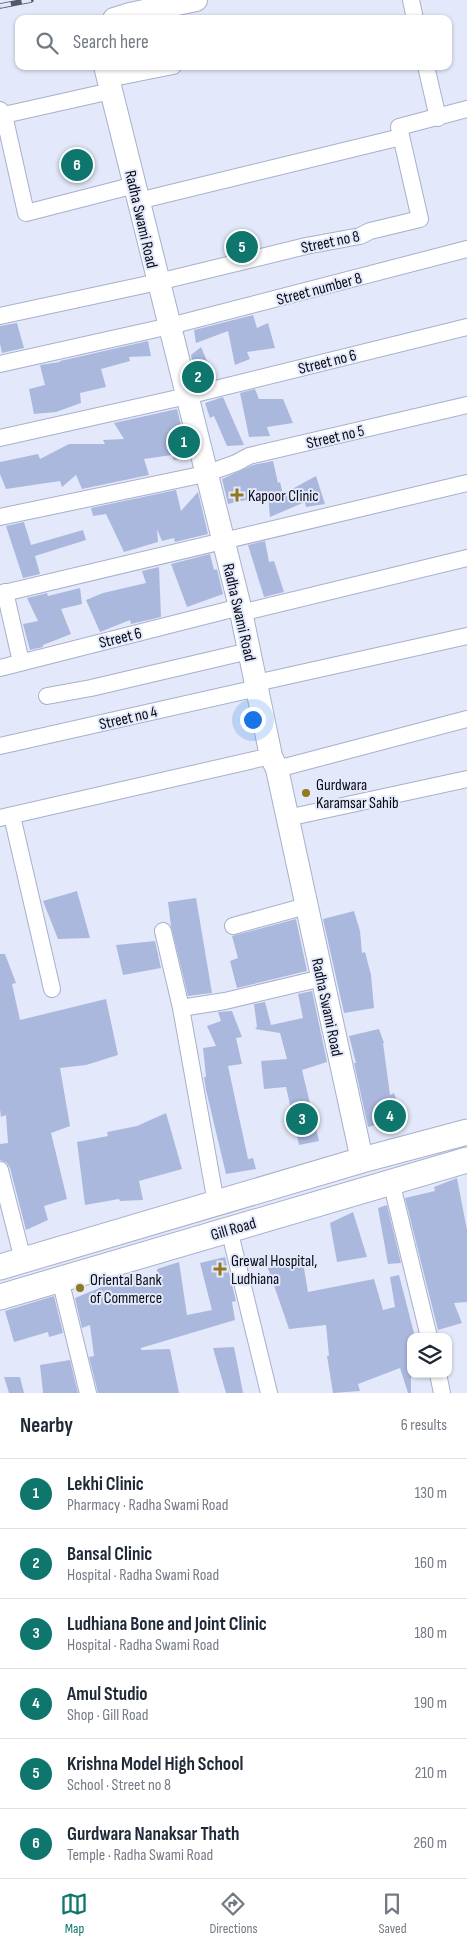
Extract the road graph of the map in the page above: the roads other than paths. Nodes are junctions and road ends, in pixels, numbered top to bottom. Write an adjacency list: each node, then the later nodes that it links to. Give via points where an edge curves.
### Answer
1 (196, 0): 2 (street)
2 (127, 15)
3 (154, 70): 5 (street)
4 (427, 70): 8 (street)
5 (108, 79): 7 (street); 10 (street, Radha Swami Road)
6 (467, 109): 8 (street)
7 (2, 113): 10 (street, via 26,213)
8 (438, 118): 9 (street, via 399,127)
9 (401, 137): 10 (street); 12 (street, Street no 8, via 420,219 360,236 269,254)
10 (136, 193): 12 (street, Radha Swami Road)
11 (467, 249): 14 (street, Street number 8)
12 (158, 282): 13 (street); 14 (street, Radha Swami Road)
13 (0, 316)
14 (170, 326): 16 (street, Street number 8); 17 (street, Radha Swami Road)
15 (467, 327): 17 (street, Street no 6)
16 (0, 364)
17 (187, 396): 19 (street); 20 (street, Radha Swami Road)
18 (467, 405): 20 (street, Street no 5, via 250,456)
19 (0, 438)
20 (205, 474): 22 (street, Street no 5); 23 (street, Radha Swami Road)
21 (467, 483): 23 (street)
22 (0, 517)
23 (222, 540): 25 (street); 26 (street, Radha Swami Road)
24 (467, 558): 26 (street, Street 6)
25 (3, 593): 29 (street)
26 (240, 610): 28 (street, Radha Swami Road); 29 (street, Street 6)
27 (467, 636): 31 (street, Street no 4)
28 (249, 651): 31 (street, Radha Swami Road); 32 (street)
29 (21, 662): 30 (street, Street 6)
30 (0, 668)
31 (256, 686): 34 (street, Street no 4); 35 (street, Radha Swami Road)
32 (47, 696)
33 (467, 719): 35 (street)
34 (0, 746)
35 (274, 762): 37 (street); 38 (street, Radha Swami Road)
36 (467, 779): 38 (street)
37 (6, 817): 43 (street)
38 (287, 818): 39 (street, Radha Swami Road)
39 (306, 906): 40 (street); 42 (street, Radha Swami Road)
40 (233, 926)
41 (163, 931): 44 (street)
42 (322, 978): 44 (street, via 226,1001); 46 (street, Radha Swami Road)
43 (52, 989)
44 (181, 1008): 50 (street)
45 (467, 1132): 46 (main road, Gill Road)
46 (362, 1160): 50 (main road, Gill Road)
47 (466, 1164): 49 (main road, Gill Road)
48 (0, 1170): 52 (street)
49 (391, 1181): 51 (main road, Gill Road); 55 (street)
50 (216, 1204): 52 (main road, Gill Road)
51 (229, 1229): 53 (main road, Gill Road); 58 (street)
52 (12, 1264)
53 (60, 1279): 54 (main road, Gill Road); 57 (street)
54 (0, 1297)
55 (428, 1333)
56 (439, 1378): 59 (street)
57 (88, 1393)
58 (269, 1393)
59 (442, 1393)

